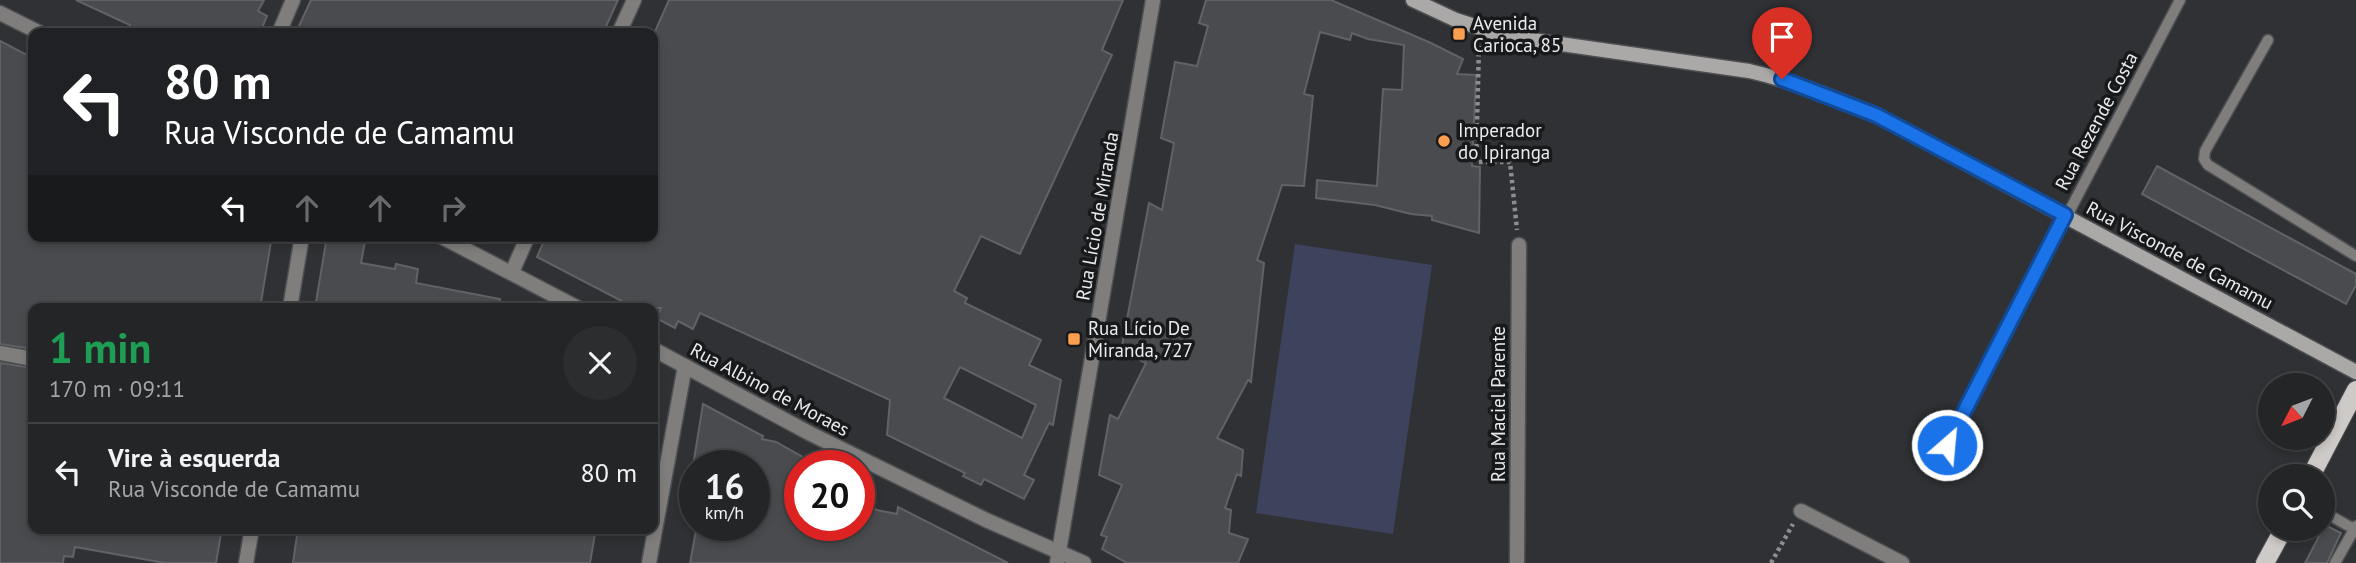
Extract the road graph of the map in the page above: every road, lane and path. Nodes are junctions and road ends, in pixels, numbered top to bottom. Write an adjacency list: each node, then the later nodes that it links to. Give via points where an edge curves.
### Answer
1 (293, 0): 8 (street)
2 (634, 0): 9 (street)
3 (1153, 0): 36 (street, Rua Lício de Miranda)
4 (1413, 0): 10 (street, Rua Visconde de Camamu)
5 (2180, 0): 12 (lane, Rua Rezende Costa)
6 (0, 13): 7 (street)
7 (30, 28)
8 (281, 28)
9 (621, 28)
10 (1480, 28): 12 (street, Rua Visconde de Camamu, via 1505,36 1782,79 1876,115); 16 (path, via 1476,162 1510,162)
11 (2268, 40): 17 (lane, via 2204,159)
12 (2065, 215): 25 (street, Rua Visconde de Camamu); 27 (lane, Rua Rezende Costa)
13 (301, 242): 19 (street)
14 (452, 242): 18 (street)
15 (525, 242): 18 (street)
16 (1519, 245): 40 (street, Rua Maciel Parente)
17 (2356, 256)
18 (512, 272): 20 (street)
19 (291, 303)
20 (569, 303)
21 (658, 352): 24 (street, Rua Albino de Moraes)
22 (0, 353): 23 (street)
23 (28, 358)
24 (685, 366): 30 (street); 36 (street, Rua Albino de Moraes, via 808,433)
25 (2356, 372)
26 (2356, 390): 28 (main road)
27 (1947, 445)
28 (2317, 464)
29 (1801, 511): 41 (path); 42 (street)
30 (658, 514)
31 (2335, 518): 32 (lane)
32 (2355, 528): 44 (lane)
33 (251, 534): 37 (street)
34 (654, 534): 38 (street)
35 (2277, 541): 43 (main road)
36 (1058, 557): 39 (street, Rua Albino de Moraes)
37 (246, 563)
38 (649, 563)
39 (1084, 563)
40 (1517, 563)
41 (1771, 563)
42 (1902, 563)
43 (2265, 563)
44 (2335, 563)

